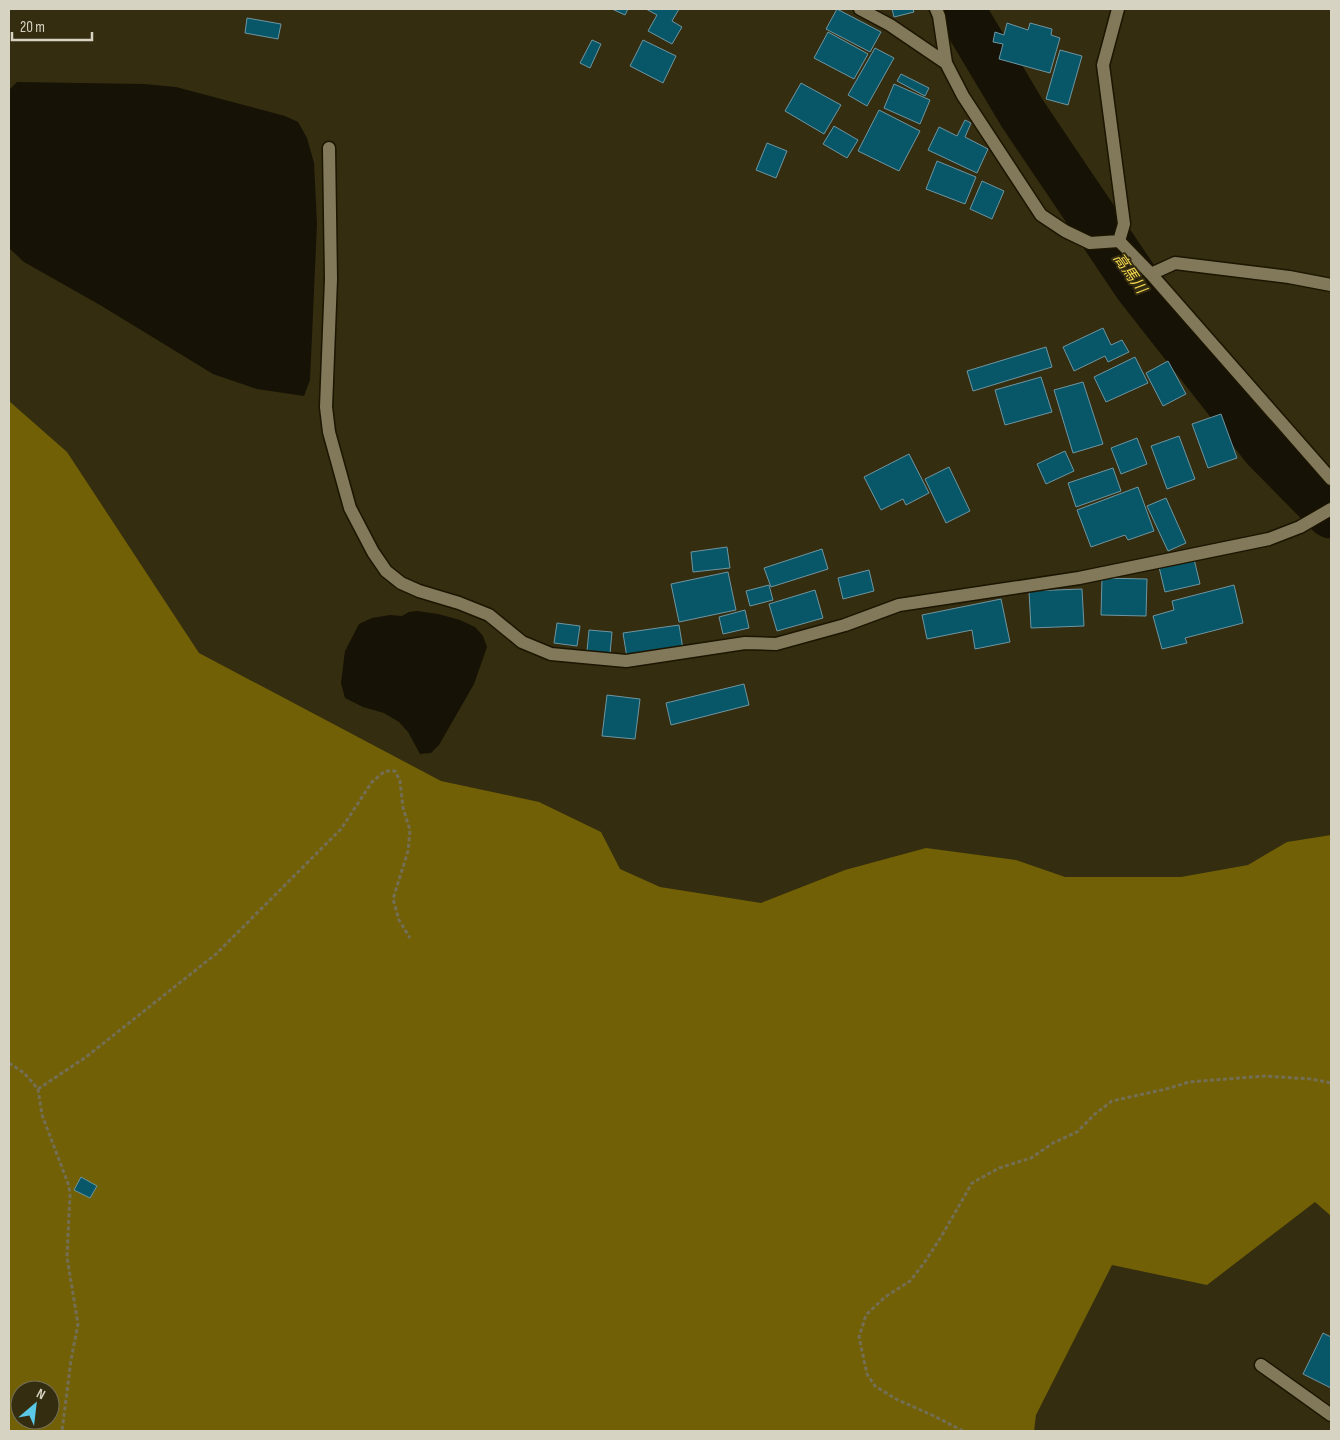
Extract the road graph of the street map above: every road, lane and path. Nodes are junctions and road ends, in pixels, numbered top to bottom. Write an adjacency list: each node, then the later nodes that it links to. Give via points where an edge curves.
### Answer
1 (860, 9): 4 (street)
2 (936, 9): 4 (street)
3 (1118, 9): 6 (street, via 1103,65 1124,224)
4 (946, 63): 6 (street, via 963,96 1041,215 1090,243)
5 (328, 148): 10 (street, via 331,279 326,406 329,432 350,508 373,552 401,583 489,615 522,642 552,654 626,661 745,643 776,644 845,625 899,605 1079,578 1268,539 1300,527)
6 (1119, 241): 7 (street)
7 (1151, 274): 8 (street, via 1174,263); 9 (street)
8 (1331, 285)
9 (1331, 479)
10 (1331, 509)
11 (410, 938): 14 (path, via 399,920 394,899 408,851 410,830 400,781 395,771 385,771 372,782 342,829 216,954 86,1057)
12 (9, 1063): 14 (path, via 24,1073)
13 (1331, 1083): 18 (path, via 1256,1076 1189,1082 1112,1101 1078,1132 1031,1158 999,1168 972,1183 924,1262 910,1281 885,1297 866,1315 859,1337 867,1374 875,1386)
14 (38, 1089): 17 (path, via 42,1115 70,1195 67,1257 78,1324)
15 (1261, 1365): 16 (street)
16 (1331, 1415)
17 (62, 1431)
18 (963, 1431)

